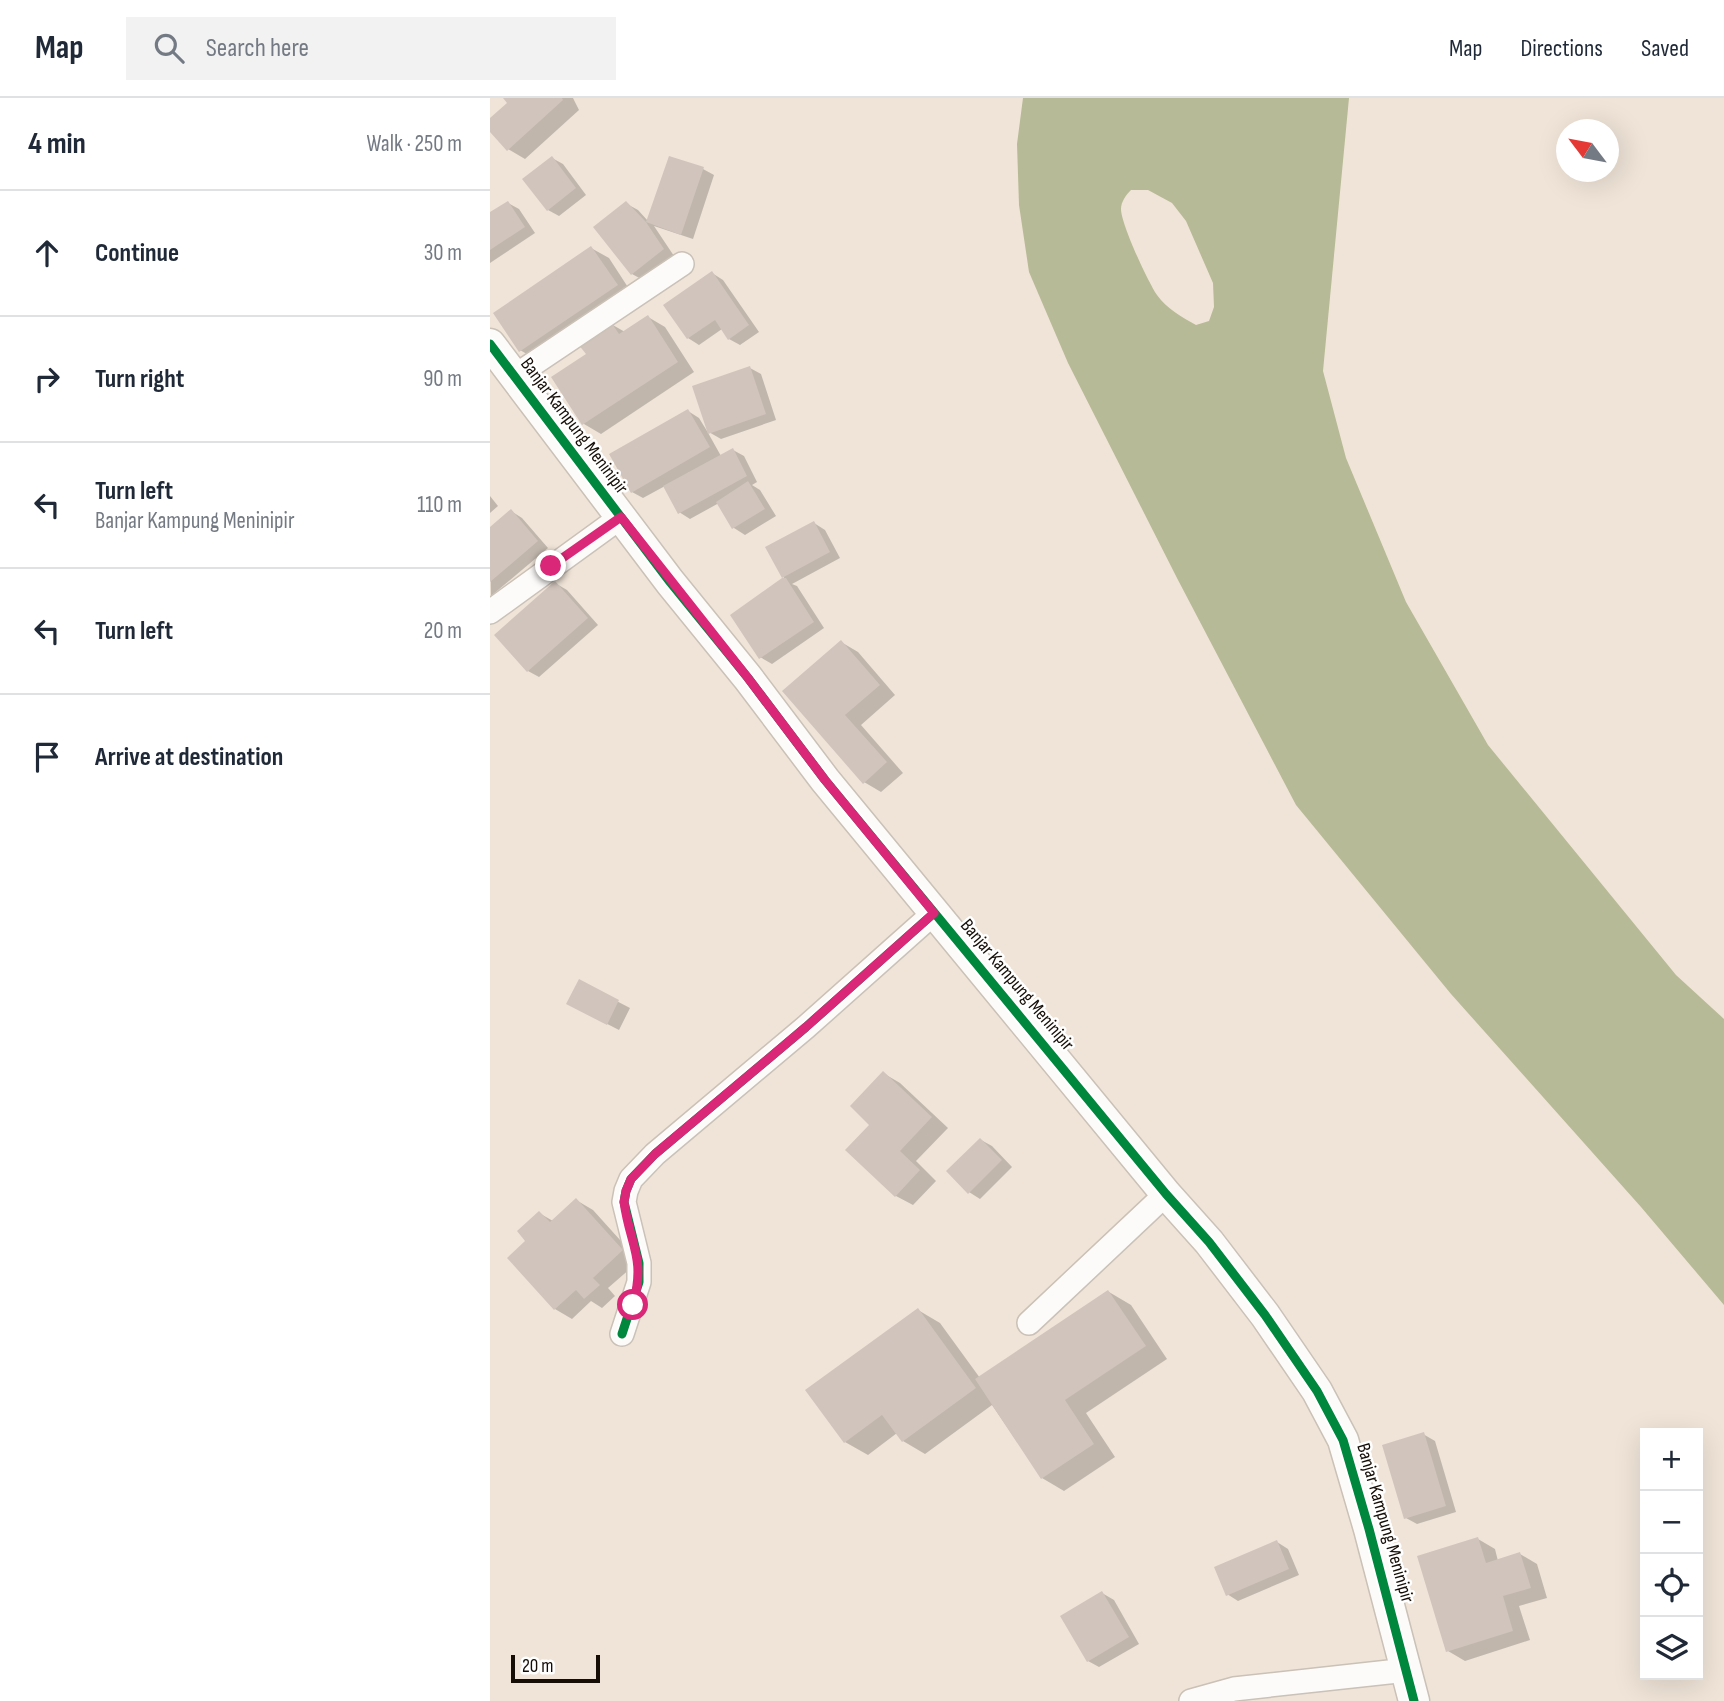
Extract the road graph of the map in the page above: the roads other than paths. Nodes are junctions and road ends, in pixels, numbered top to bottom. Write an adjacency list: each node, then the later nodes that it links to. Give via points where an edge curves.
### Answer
1 (682, 264): 3 (street)
2 (490, 344): 3 (street, Banjar Kampung Meninipir)
3 (515, 376): 4 (street, Banjar Kampung Meninipir)
4 (621, 517): 5 (street); 6 (street, Banjar Kampung Meninipir)
5 (490, 612)
6 (934, 913): 7 (street, Banjar Kampung Meninipir); 9 (street, via 631,1179 624,1202 639,1263 639,1282)
7 (1166, 1194): 8 (street); 10 (street, Banjar Kampung Meninipir, via 1265,1315 1317,1391 1343,1440)
8 (1029, 1323)
9 (622, 1334)
10 (1408, 1670): 11 (street, via 1234,1689); 12 (street, Banjar Kampung Meninipir)
11 (1191, 1701)
12 (1414, 1701)

